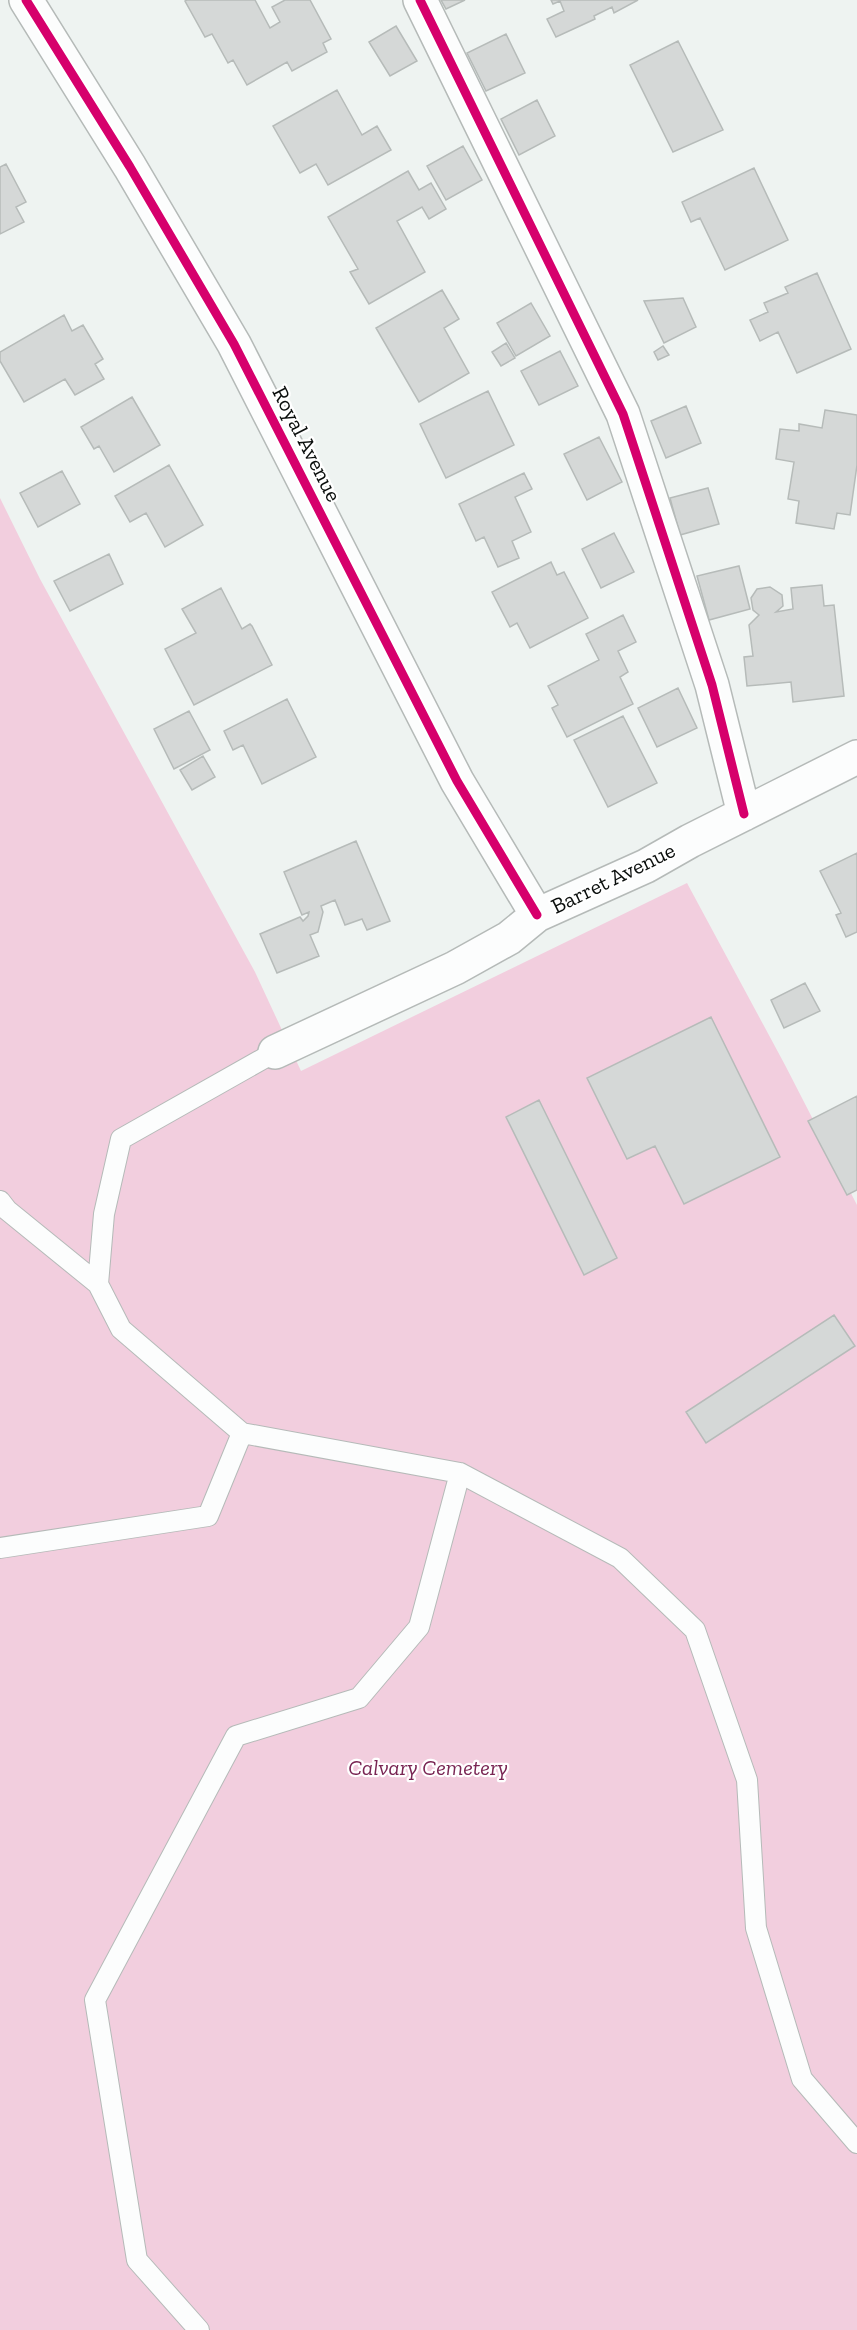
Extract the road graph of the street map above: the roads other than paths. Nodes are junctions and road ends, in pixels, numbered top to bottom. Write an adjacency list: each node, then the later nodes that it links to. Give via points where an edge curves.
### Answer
1 (27, 0): 5 (street, Royal Avenue, via 234,344 457,781)
2 (420, 0): 4 (street, via 623,414 712,685)
3 (857, 757): 4 (street, Barret Avenue)
4 (744, 814): 5 (street, Barret Avenue, via 646,866)
5 (537, 915): 6 (street, Barret Avenue, via 509,938 455,968)
6 (275, 1052): 8 (lane, via 121,1139 104,1214)
7 (0, 1201): 8 (lane)
8 (98, 1284): 9 (lane, via 121,1329)
9 (242, 1432): 10 (lane); 11 (lane, via 207,1516)
10 (460, 1473): 12 (lane, via 620,1558 695,1630 747,1780 756,1928 802,2079); 13 (lane, via 419,1627 359,1698 236,1736 94,2000 137,2260)
11 (0, 1548)
12 (857, 2143)
13 (199, 2330)

